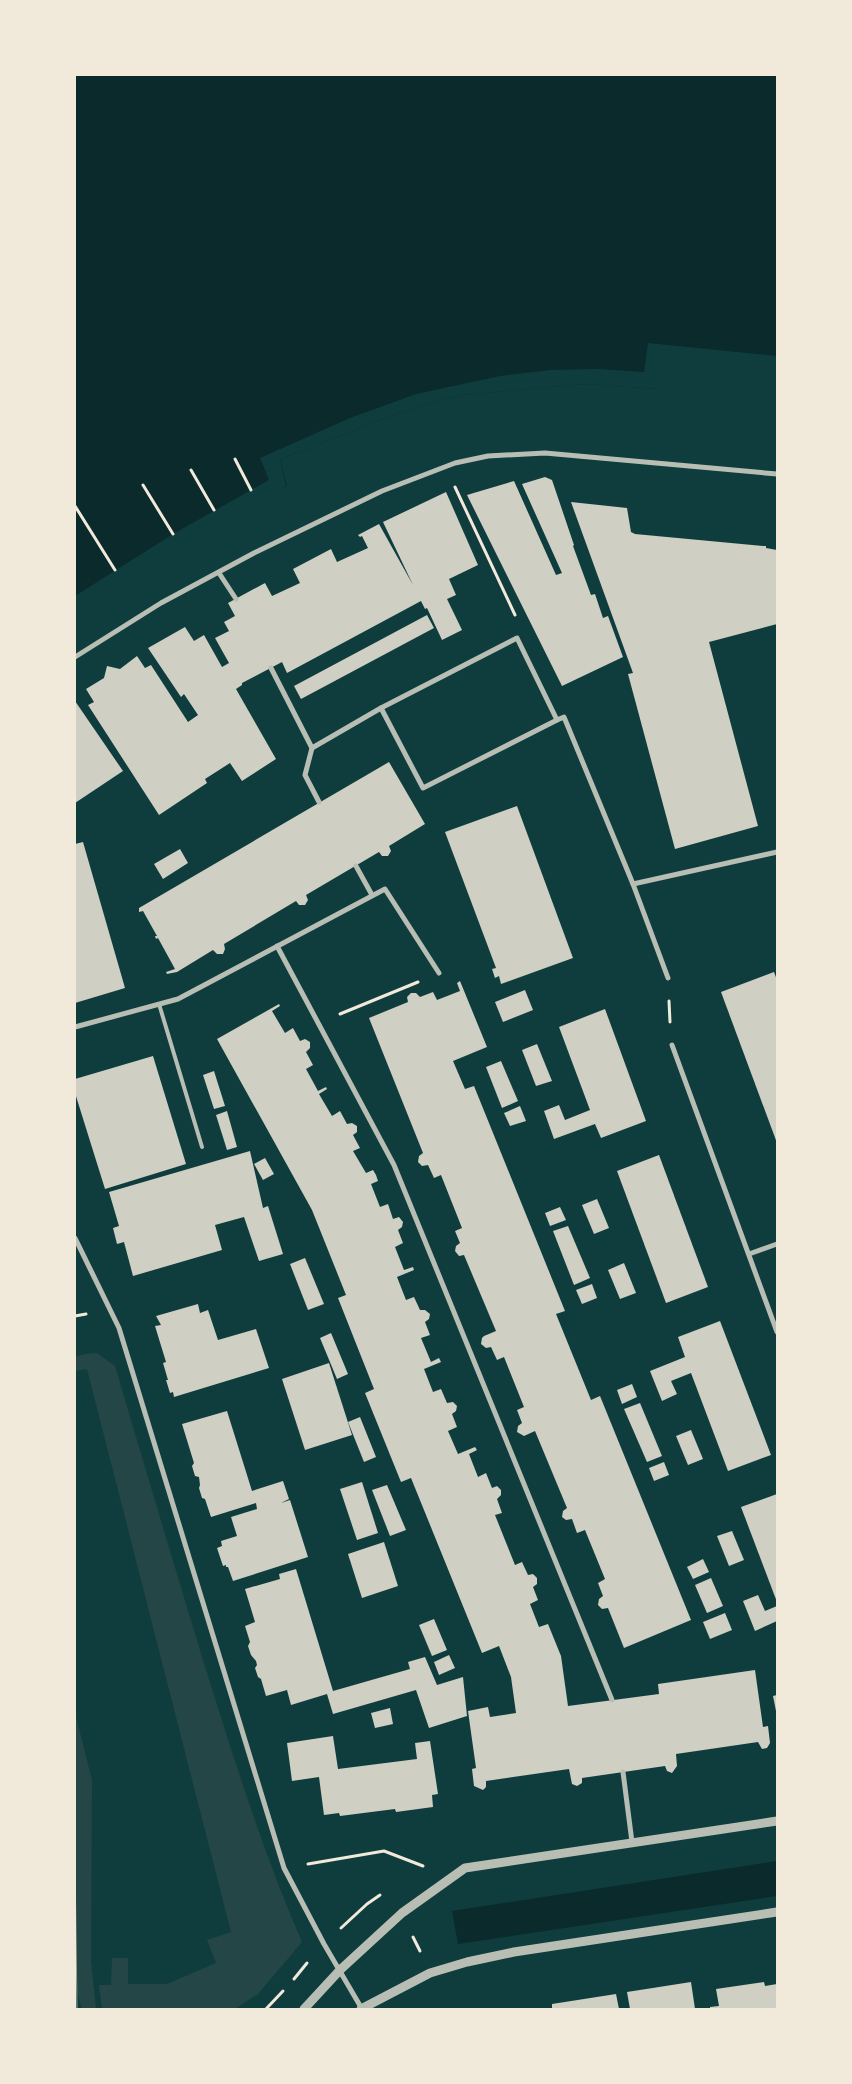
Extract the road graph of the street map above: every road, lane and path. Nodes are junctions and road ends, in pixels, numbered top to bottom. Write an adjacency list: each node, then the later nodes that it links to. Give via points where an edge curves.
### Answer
1 (236, 459): 6 (path)
2 (445, 467): 4 (street, via 488,456 545,453); 11 (street, via 382,491); 13 (path, via 522,631)
3 (191, 470): 8 (path)
4 (777, 474)
5 (143, 485): 9 (path)
6 (251, 490)
7 (75, 506): 10 (path)
8 (214, 510)
9 (173, 534)
10 (116, 570)
11 (219, 573): 12 (street); 14 (street, via 161,603)
12 (236, 599)
13 (517, 638): 16 (street); 17 (street)
14 (75, 657)
15 (271, 668): 18 (street)
16 (381, 708): 17 (street, via 422,788); 18 (street)
17 (557, 720): 22 (street, via 564,717)
18 (312, 748): 19 (street, via 305,775)
19 (319, 802)
20 (777, 852): 22 (street)
21 (356, 866): 23 (street)
22 (633, 884): 26 (street)
23 (372, 895): 24 (street); 25 (street, via 385,889)
24 (277, 946): 27 (street, via 178,999); 28 (street)
25 (439, 973): 28 (path)
26 (668, 978): 30 (path)
27 (159, 1004): 29 (street); 31 (lane)
28 (318, 1023): 36 (street, via 394,1164)
29 (75, 1027)
30 (672, 1045): 34 (street)
31 (202, 1147)
32 (75, 1238): 41 (street, via 119,1328)
33 (777, 1244): 34 (street)
34 (749, 1254): 35 (street)
35 (777, 1332)
36 (612, 1700)
37 (624, 1772): 39 (street)
38 (777, 1821): 39 (street)
39 (632, 1842): 43 (street, via 465,1868)
40 (424, 1866): 41 (path, via 384,1851)
41 (284, 1868): 44 (street)
42 (777, 1912): 46 (street, via 514,1952)
43 (402, 1913): 45 (street); 46 (path)
44 (324, 1944): 45 (street); 47 (path)
45 (340, 1970): 50 (street); 51 (street)
46 (430, 1973): 51 (street)
47 (290, 1983)
48 (284, 1990): 49 (path)
49 (266, 2009)
50 (304, 2009)
51 (362, 2009)

